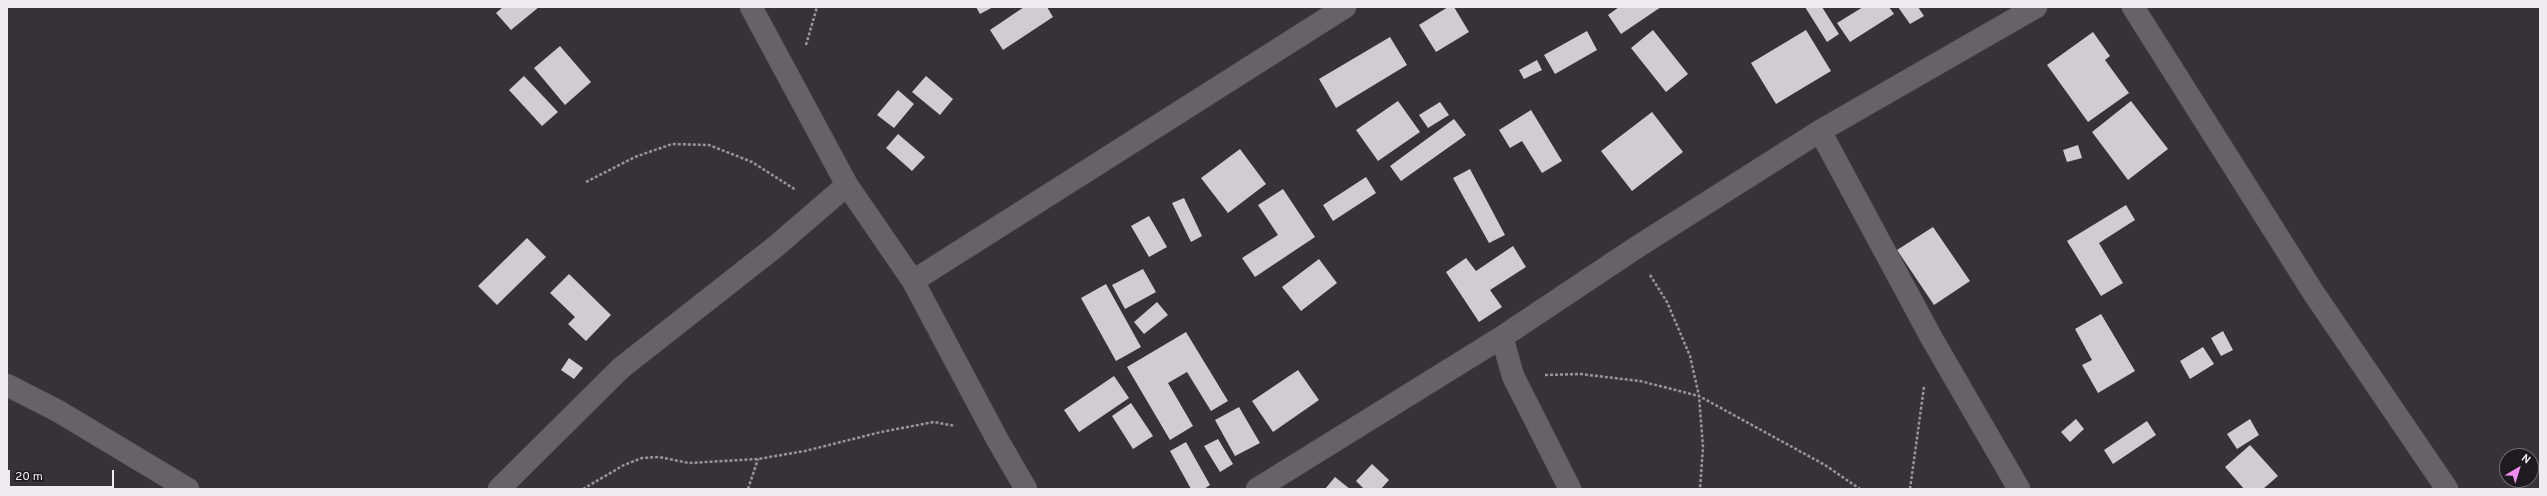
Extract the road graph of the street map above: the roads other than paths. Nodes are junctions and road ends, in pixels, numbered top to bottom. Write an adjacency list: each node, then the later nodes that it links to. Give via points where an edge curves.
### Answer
1 (751, 7): 6 (street)
2 (1345, 7): 7 (street)
3 (2036, 7): 5 (street)
4 (2133, 7): 16 (street, via 2313,292)
5 (1820, 131): 8 (street, via 1634,249); 15 (street, via 1930,337)
6 (847, 185): 7 (street); 11 (street, via 776,247 621,368)
7 (914, 281): 12 (street)
8 (1502, 338): 13 (street); 14 (street, via 1513,376)
9 (7, 385): 10 (street, via 58,411)
10 (188, 489)
11 (499, 489)
12 (1026, 489)
13 (1257, 489)
14 (1570, 489)
15 (2019, 489)
16 (2447, 489)

